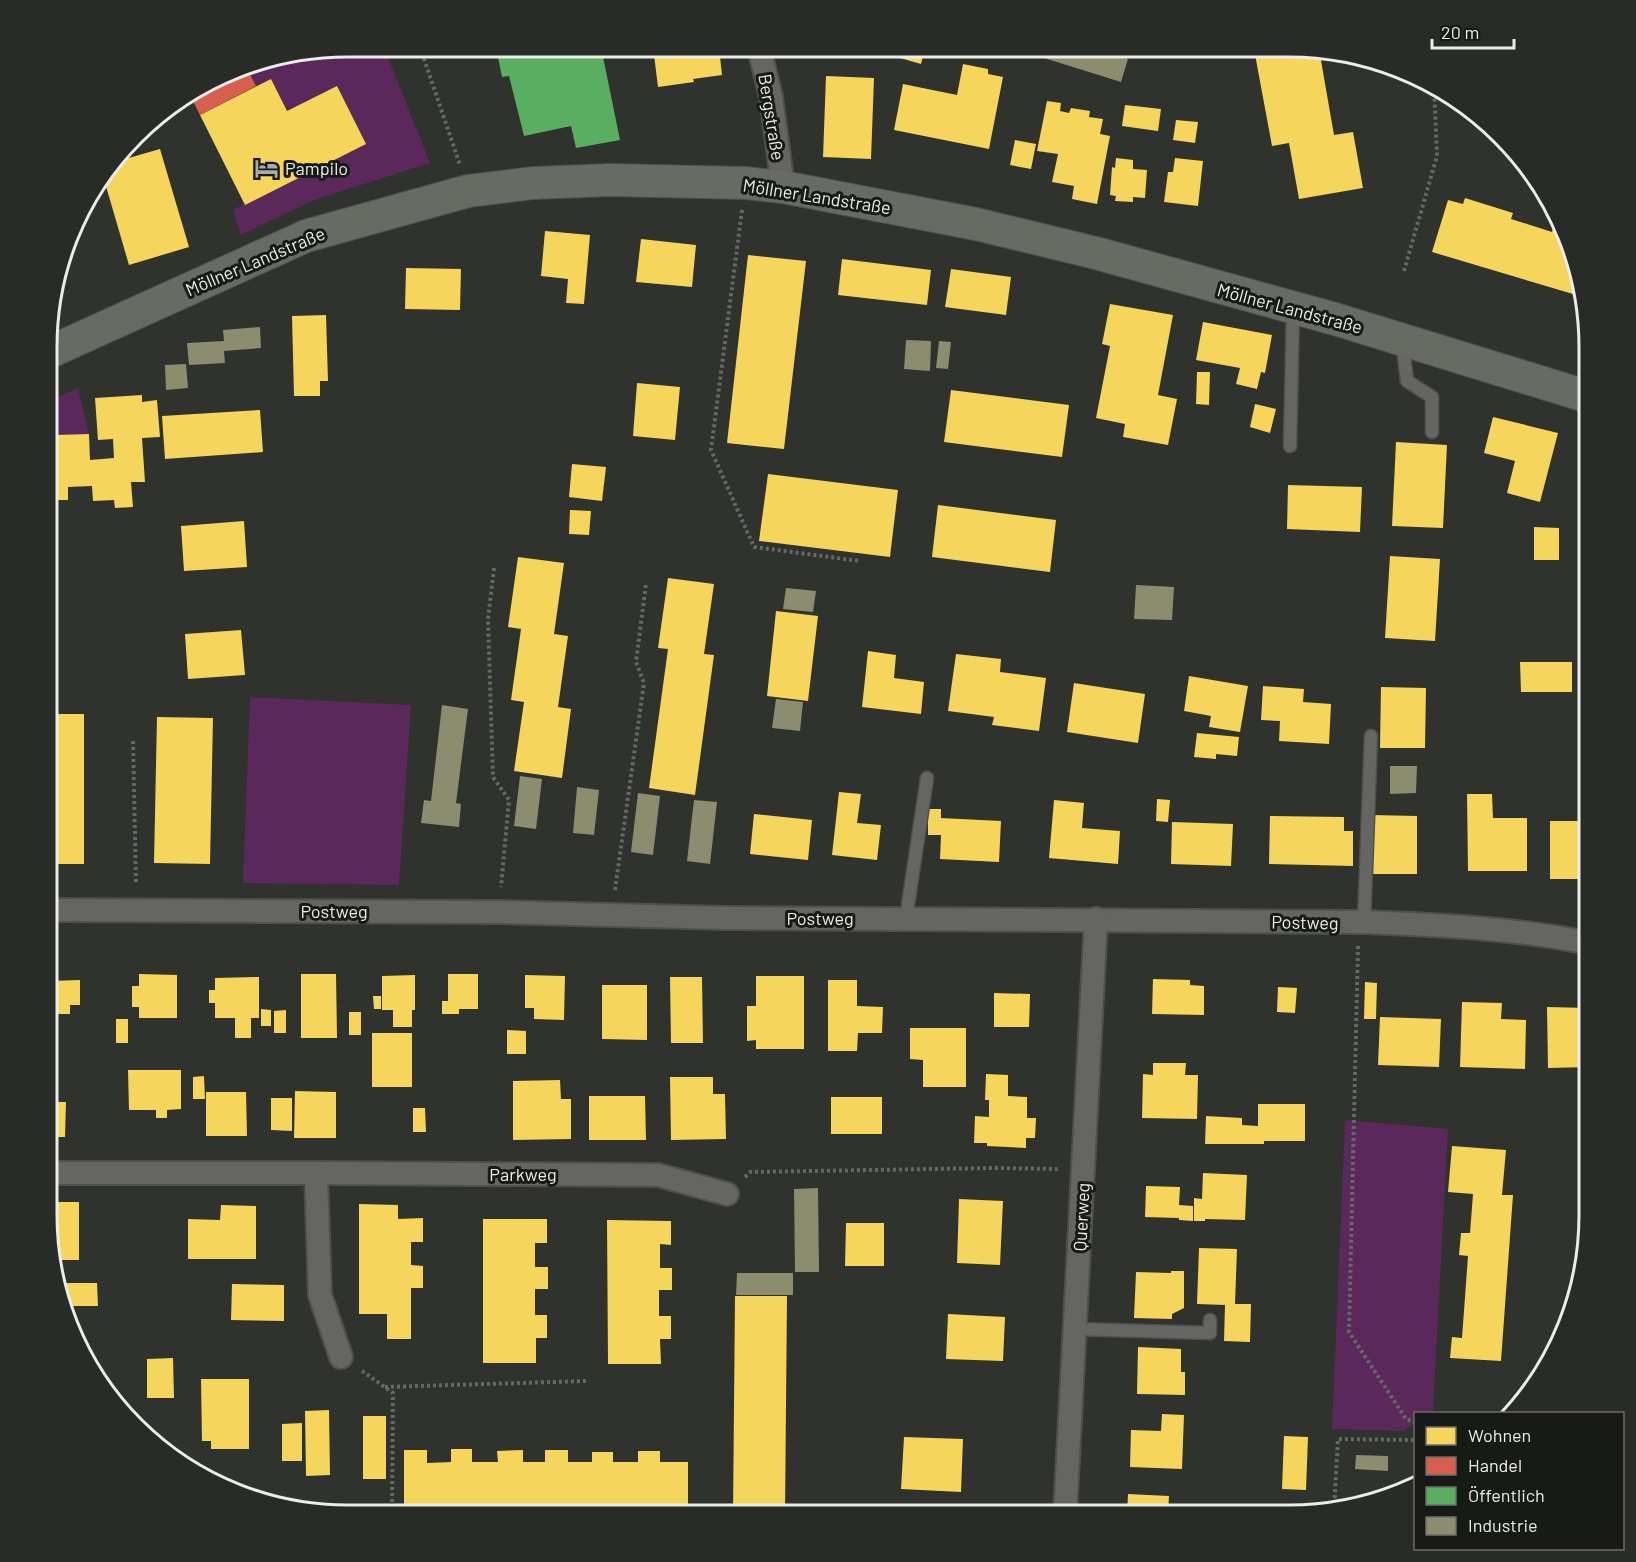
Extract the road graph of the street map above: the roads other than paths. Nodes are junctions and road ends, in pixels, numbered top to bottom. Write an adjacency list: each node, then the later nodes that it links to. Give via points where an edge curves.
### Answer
1 (761, 57): 2 (street, Bergstraße, via 771,97)
2 (783, 187): 3 (main road, Möllner Landstraße, via 976,224); 5 (main road, Möllner Landstraße, via 610,180 468,191 306,236)
3 (1293, 308): 4 (main road, Möllner Landstraße); 8 (lane)
4 (1401, 339): 6 (main road, Möllner Landstraße); 7 (lane, via 1407,381 1432,398)
5 (57, 349)
6 (1579, 394)
7 (1432, 432)
8 (1290, 447)
9 (1371, 736): 14 (lane)
10 (927, 778): 12 (lane)
11 (57, 909): 12 (street, Postweg)
12 (906, 918): 13 (street, Postweg)
13 (1096, 919): 14 (street, Postweg); 20 (street, Querweg)
14 (1361, 923): 15 (street, Postweg, via 1542,933)
15 (1579, 941)
16 (57, 1173): 17 (street, Parkweg)
17 (316, 1173): 18 (street, Parkweg, via 658,1175); 21 (street, via 320,1295)
18 (727, 1194)
19 (1210, 1320): 20 (lane, via 1210,1333)
20 (1075, 1329): 22 (street, Querweg)
21 (341, 1357)
22 (1066, 1505)

